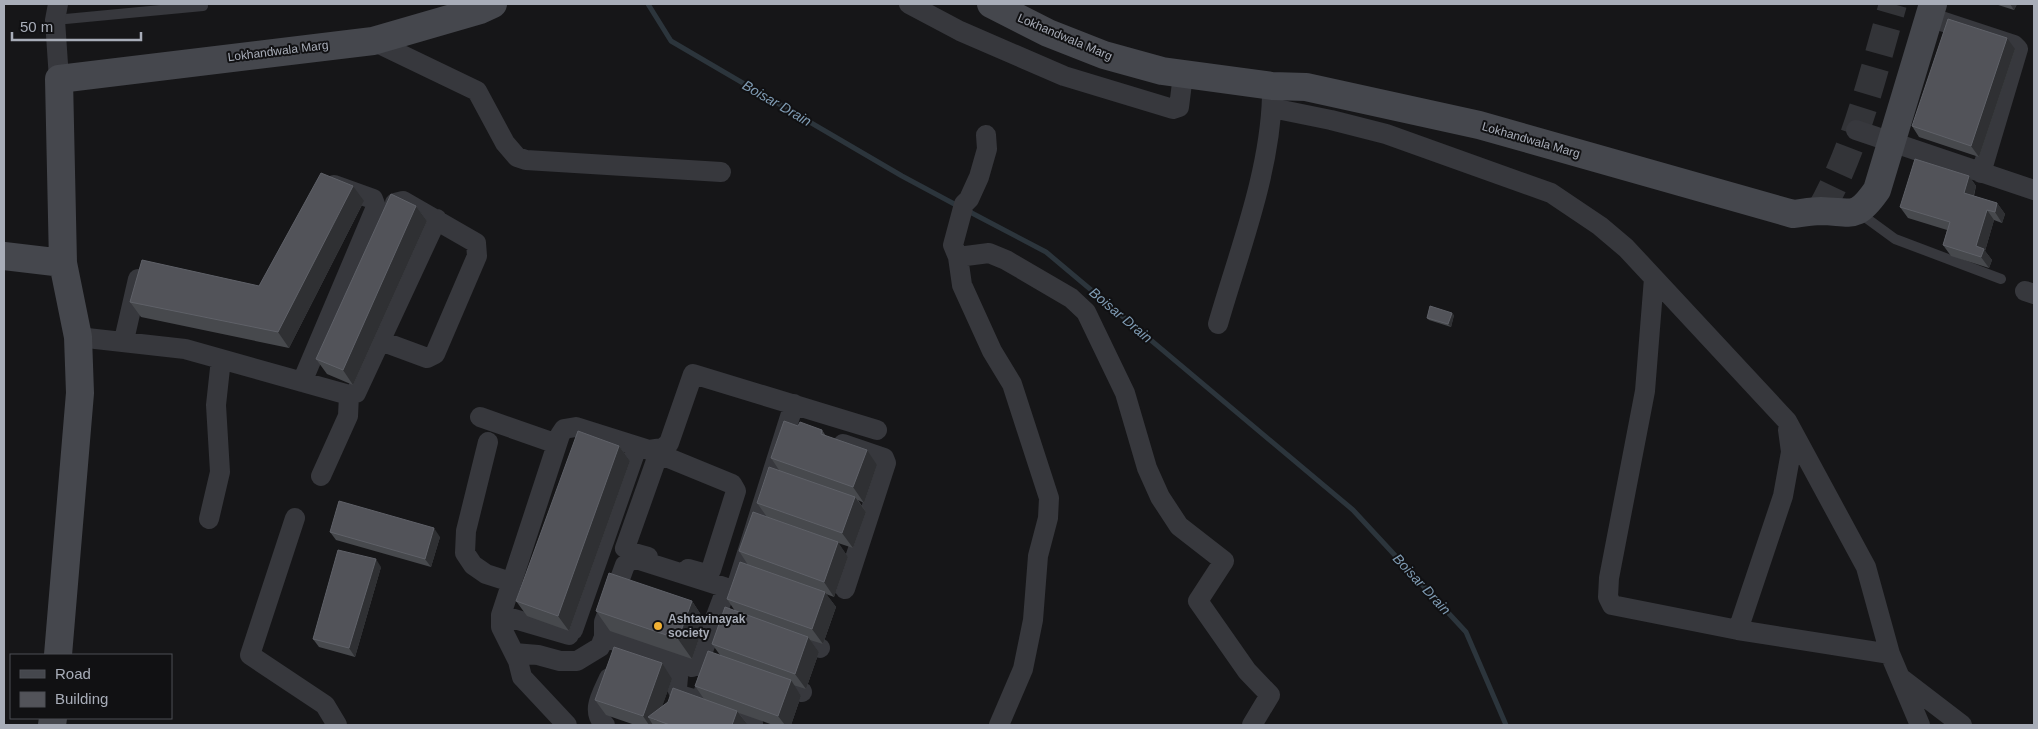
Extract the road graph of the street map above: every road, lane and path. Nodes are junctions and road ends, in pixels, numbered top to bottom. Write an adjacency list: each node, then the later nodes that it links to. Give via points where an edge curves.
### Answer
1 (493, 4): 7 (street, Lokhandwala Marg)
2 (909, 4): 8 (street, via 960,31 1064,76 1173,109 1178,106)
3 (991, 4): 8 (street, Lokhandwala Marg, via 1048,33 1104,55)
4 (203, 6): 6 (lane)
5 (1931, 10): 13 (street); 15 (street, via 2018,49)
6 (56, 12): 9 (street)
7 (373, 41): 9 (street, Lokhandwala Marg); 14 (street, via 477,91 505,144 517,157)
8 (1184, 75): 10 (street, Lokhandwala Marg)
9 (59, 79): 23 (street)
10 (1272, 97): 19 (street, Lokhandwala Marg, via 1306,87 1479,125 1793,214); 25 (street, via 1331,120 1386,134 1551,193 1600,226); 27 (street, via 1264,166)
11 (1856, 130): 13 (street)
12 (986, 135): 21 (street, via 987,149 979,177 964,204)
13 (1891, 143): 15 (street); 19 (street, via 1877,190)
14 (721, 172)
15 (1981, 173): 16 (street)
16 (2034, 190)
17 (315, 195): 18 (street, via 320,187 332,184 372,199)
18 (376, 207): 20 (street, via 403,201); 32 (street)
19 (1858, 212): 26 (lane, via 1895,239)
20 (437, 219): 30 (street); 30 (street, via 476,243 477,256 435,354 427,358)
21 (956, 251): 64 (street, via 962,285 992,351 1012,384 1049,498 1048,518 1038,556 1033,620 1023,669); 65 (street, via 988,253 1006,260 1070,298 1086,312 1125,393 1147,468 1160,497 1179,526 1224,562 1198,601 1247,671 1270,695)
22 (4, 256): 23 (street)
23 (63, 263): 28 (street)
24 (155, 267): 29 (street, via 146,265 138,276)
25 (1654, 278): 36 (street); 48 (street, via 1645,391 1608,597 1612,605)
26 (2001, 279)
27 (1218, 324)
28 (78, 337): 29 (street); 53 (street, via 80,393)
29 (124, 340): 31 (street, via 185,349)
30 (381, 341): 33 (street, via 360,388)
31 (221, 359): 32 (street); 44 (street, via 216,405 220,472)
32 (302, 382): 33 (street)
33 (349, 395): 42 (street, via 348,416)
34 (794, 404): 37 (street); 38 (street); 41 (street, via 693,374 669,443 663,448)
35 (480, 417): 40 (street)
36 (1787, 421): 48 (street, via 1791,452 1783,496); 54 (street, via 1866,567)
37 (877, 430)
38 (804, 432): 46 (street, via 884,458 886,463 862,505 847,552); 59 (street, via 781,477 751,572 732,616 723,664)
39 (488, 442): 45 (street, via 466,531 465,553 473,566)
40 (557, 444): 41 (street, via 564,429 576,427); 45 (street)
41 (648, 451): 41 (street, via 732,484 736,491 711,570 706,574 625,548); 47 (street, via 571,633)
42 (321, 476)
43 (295, 518): 61 (street, via 250,655 325,705)
44 (209, 519)
45 (511, 582): 47 (street)
46 (845, 589)
47 (501, 615): 52 (street, via 501,627)
48 (1738, 630): 54 (street)
49 (774, 631): 51 (street)
50 (599, 644): 50 (street, via 625,566 633,558 724,587 725,592 698,664 692,667); 52 (street, via 577,661); 55 (street)
51 (820, 648)
52 (514, 653): 62 (street, via 522,677)
53 (58, 654)
54 (1890, 654): 57 (street)
55 (617, 658): 59 (street, via 623,656 678,677 680,695); 63 (street, via 597,706 598,716)
56 (758, 676): 58 (street)
57 (1902, 679): 66 (street); 67 (street)
58 (802, 692)
59 (701, 701): 60 (street, via 705,706)
60 (753, 723)
61 (337, 725)
62 (567, 725)
63 (605, 725)
64 (999, 725)
65 (1252, 725)
66 (1920, 725)
67 (1962, 725)

